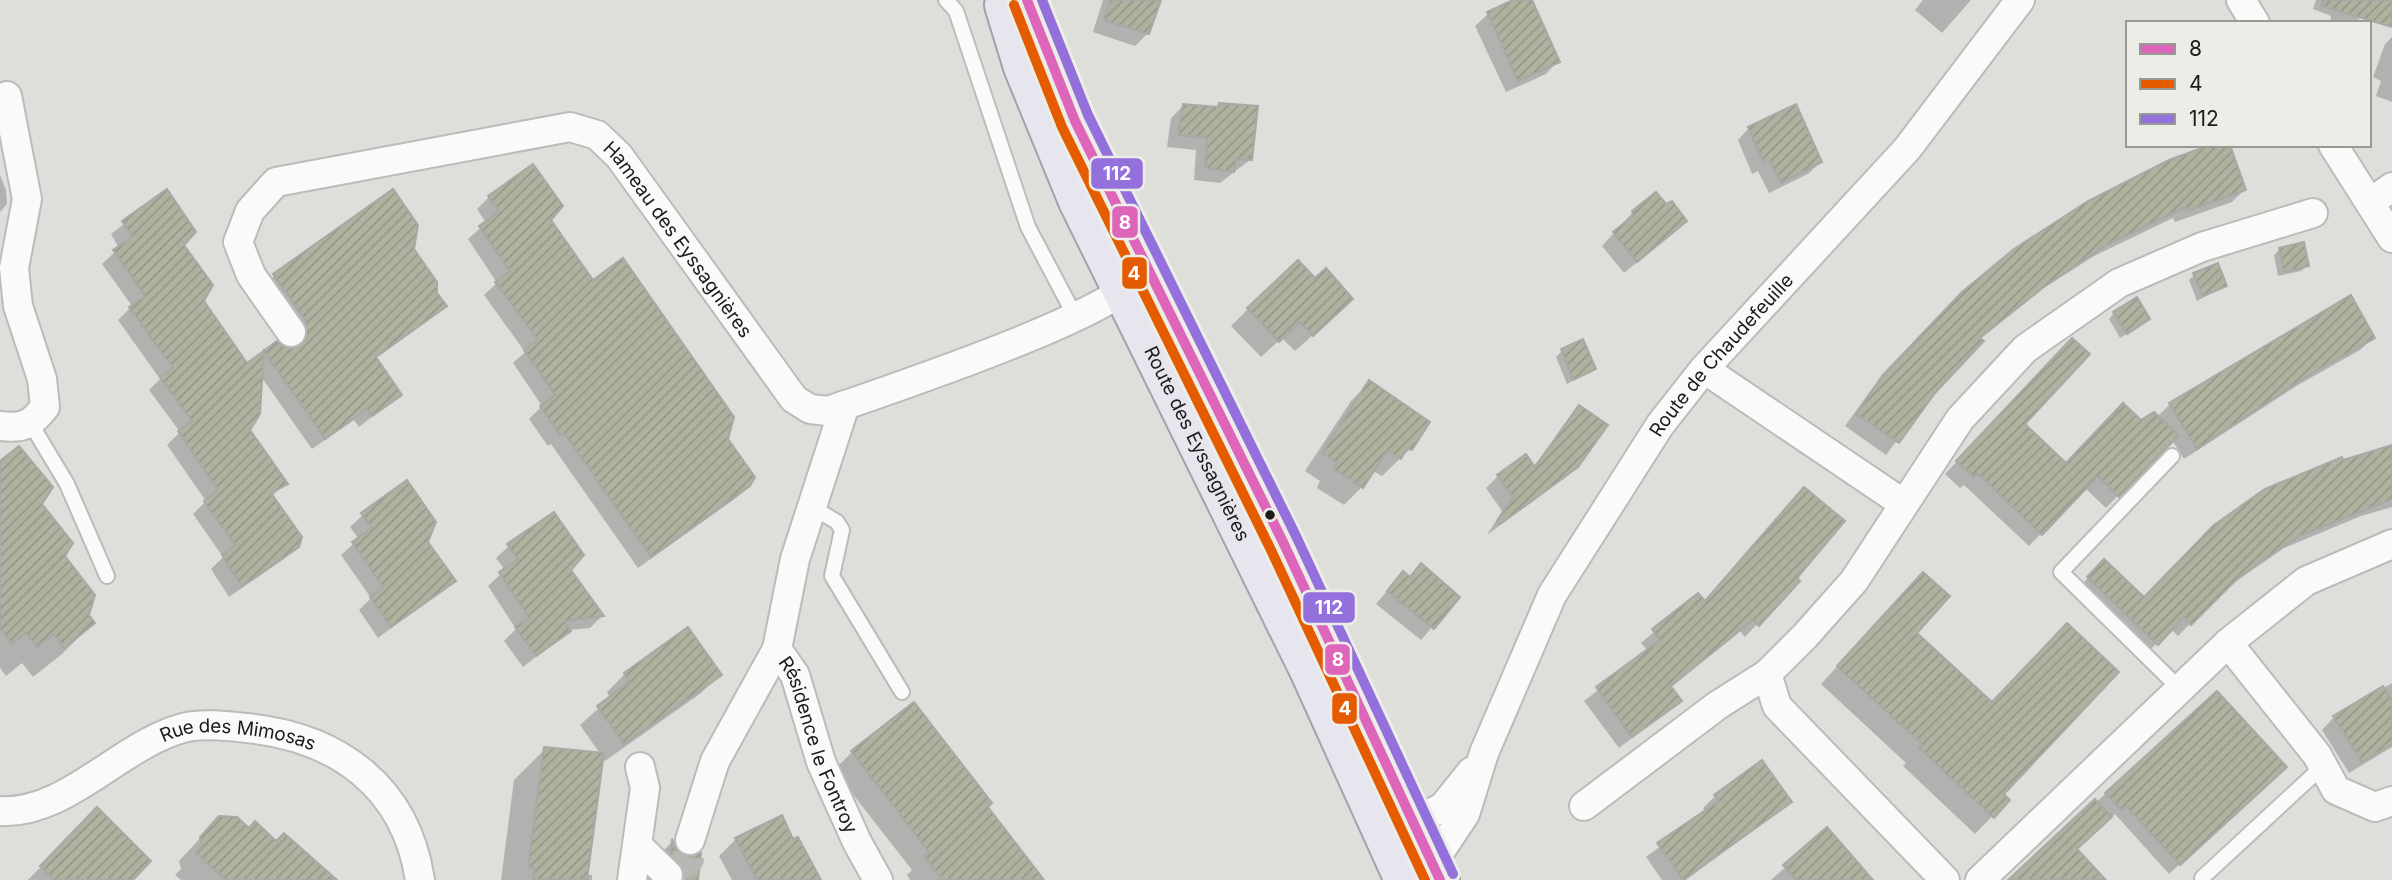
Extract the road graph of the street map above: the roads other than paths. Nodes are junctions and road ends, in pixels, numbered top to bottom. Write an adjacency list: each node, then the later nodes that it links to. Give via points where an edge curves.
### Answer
1 (946, 0): 14 (lane, via 956,12 1028,227)
2 (1003, 0): 13 (main road, Route des Eyssagnières, via 1049,135)
3 (1027, 0): 12 (main road, Route des Eyssagnières, via 1076,121)
4 (2020, 0): 16 (street, Route de Chaudefeuille, via 1906,149)
5 (2241, 0): 6 (street)
6 (2254, 21)
7 (7, 96): 18 (street, via 27,199 14,268 17,294 45,407)
8 (2335, 147): 9 (street)
9 (2381, 195): 11 (street)
10 (2313, 213): 22 (street, via 2202,247 2119,282 2025,349 1961,419)
11 (2392, 237)
12 (1142, 258): 13 (street, via 1133,283); 21 (main road, Route des Eyssagnières)
13 (1123, 293): 14 (street, Hameau des Eyssagnières); 21 (street, via 1146,301 1213,435); 39 (main road, Route des Eyssagnières, via 1309,670)
14 (1074, 316): 17 (street, Hameau des Eyssagnières, via 1023,340)
15 (291, 331): 17 (street, Hameau des Eyssagnières, via 251,275 238,242 250,211 275,182 570,127 597,135 619,156 793,399 810,409 828,411)
16 (1704, 369): 22 (street); 31 (street, Route de Chaudefeuille, via 1660,425 1552,595)
17 (845, 405): 23 (street, Résidence le Fontroy)
18 (31, 424): 19 (street); 25 (lane, via 67,484)
19 (0, 426)
20 (2172, 456): 29 (lane, via 2061,572)
21 (1257, 491): 39 (main road, Route des Eyssagnières)
22 (1904, 504): 28 (street, via 1854,581)
23 (812, 507): 27 (street, Résidence le Fontroy, via 795,559); 30 (lane, via 842,530 832,576)
24 (2392, 544): 26 (street, via 2306,581)
25 (107, 576)
26 (2228, 643): 29 (street); 32 (street)
27 (776, 649): 37 (street, via 715,761); 44 (street, Résidence le Fontroy, via 795,675 821,762)
28 (1767, 674): 35 (street, via 1718,705); 45 (street, via 1777,706)
29 (2180, 689): 46 (street)
30 (902, 692)
31 (1484, 753): 39 (street, Route de Chaudefeuille, via 1443,807); 39 (street, Route de Chaudefeuille, via 1465,814 1441,850)
32 (2323, 766): 34 (street, via 2336,790 2375,807); 41 (lane)
33 (640, 767): 38 (street, via 646,789)
34 (2392, 801)
35 (1584, 806)
36 (0, 811): 42 (street, Rue des Mimosas, via 20,812 45,804 183,728 271,730 326,748 364,771 394,806 416,851)
37 (690, 839)
38 (638, 846): 40 (street); 43 (street)
39 (1418, 861)
40 (668, 875)
41 (2202, 878)
42 (420, 880)
43 (632, 880)
44 (878, 880)
45 (1945, 880)
46 (1980, 880)

